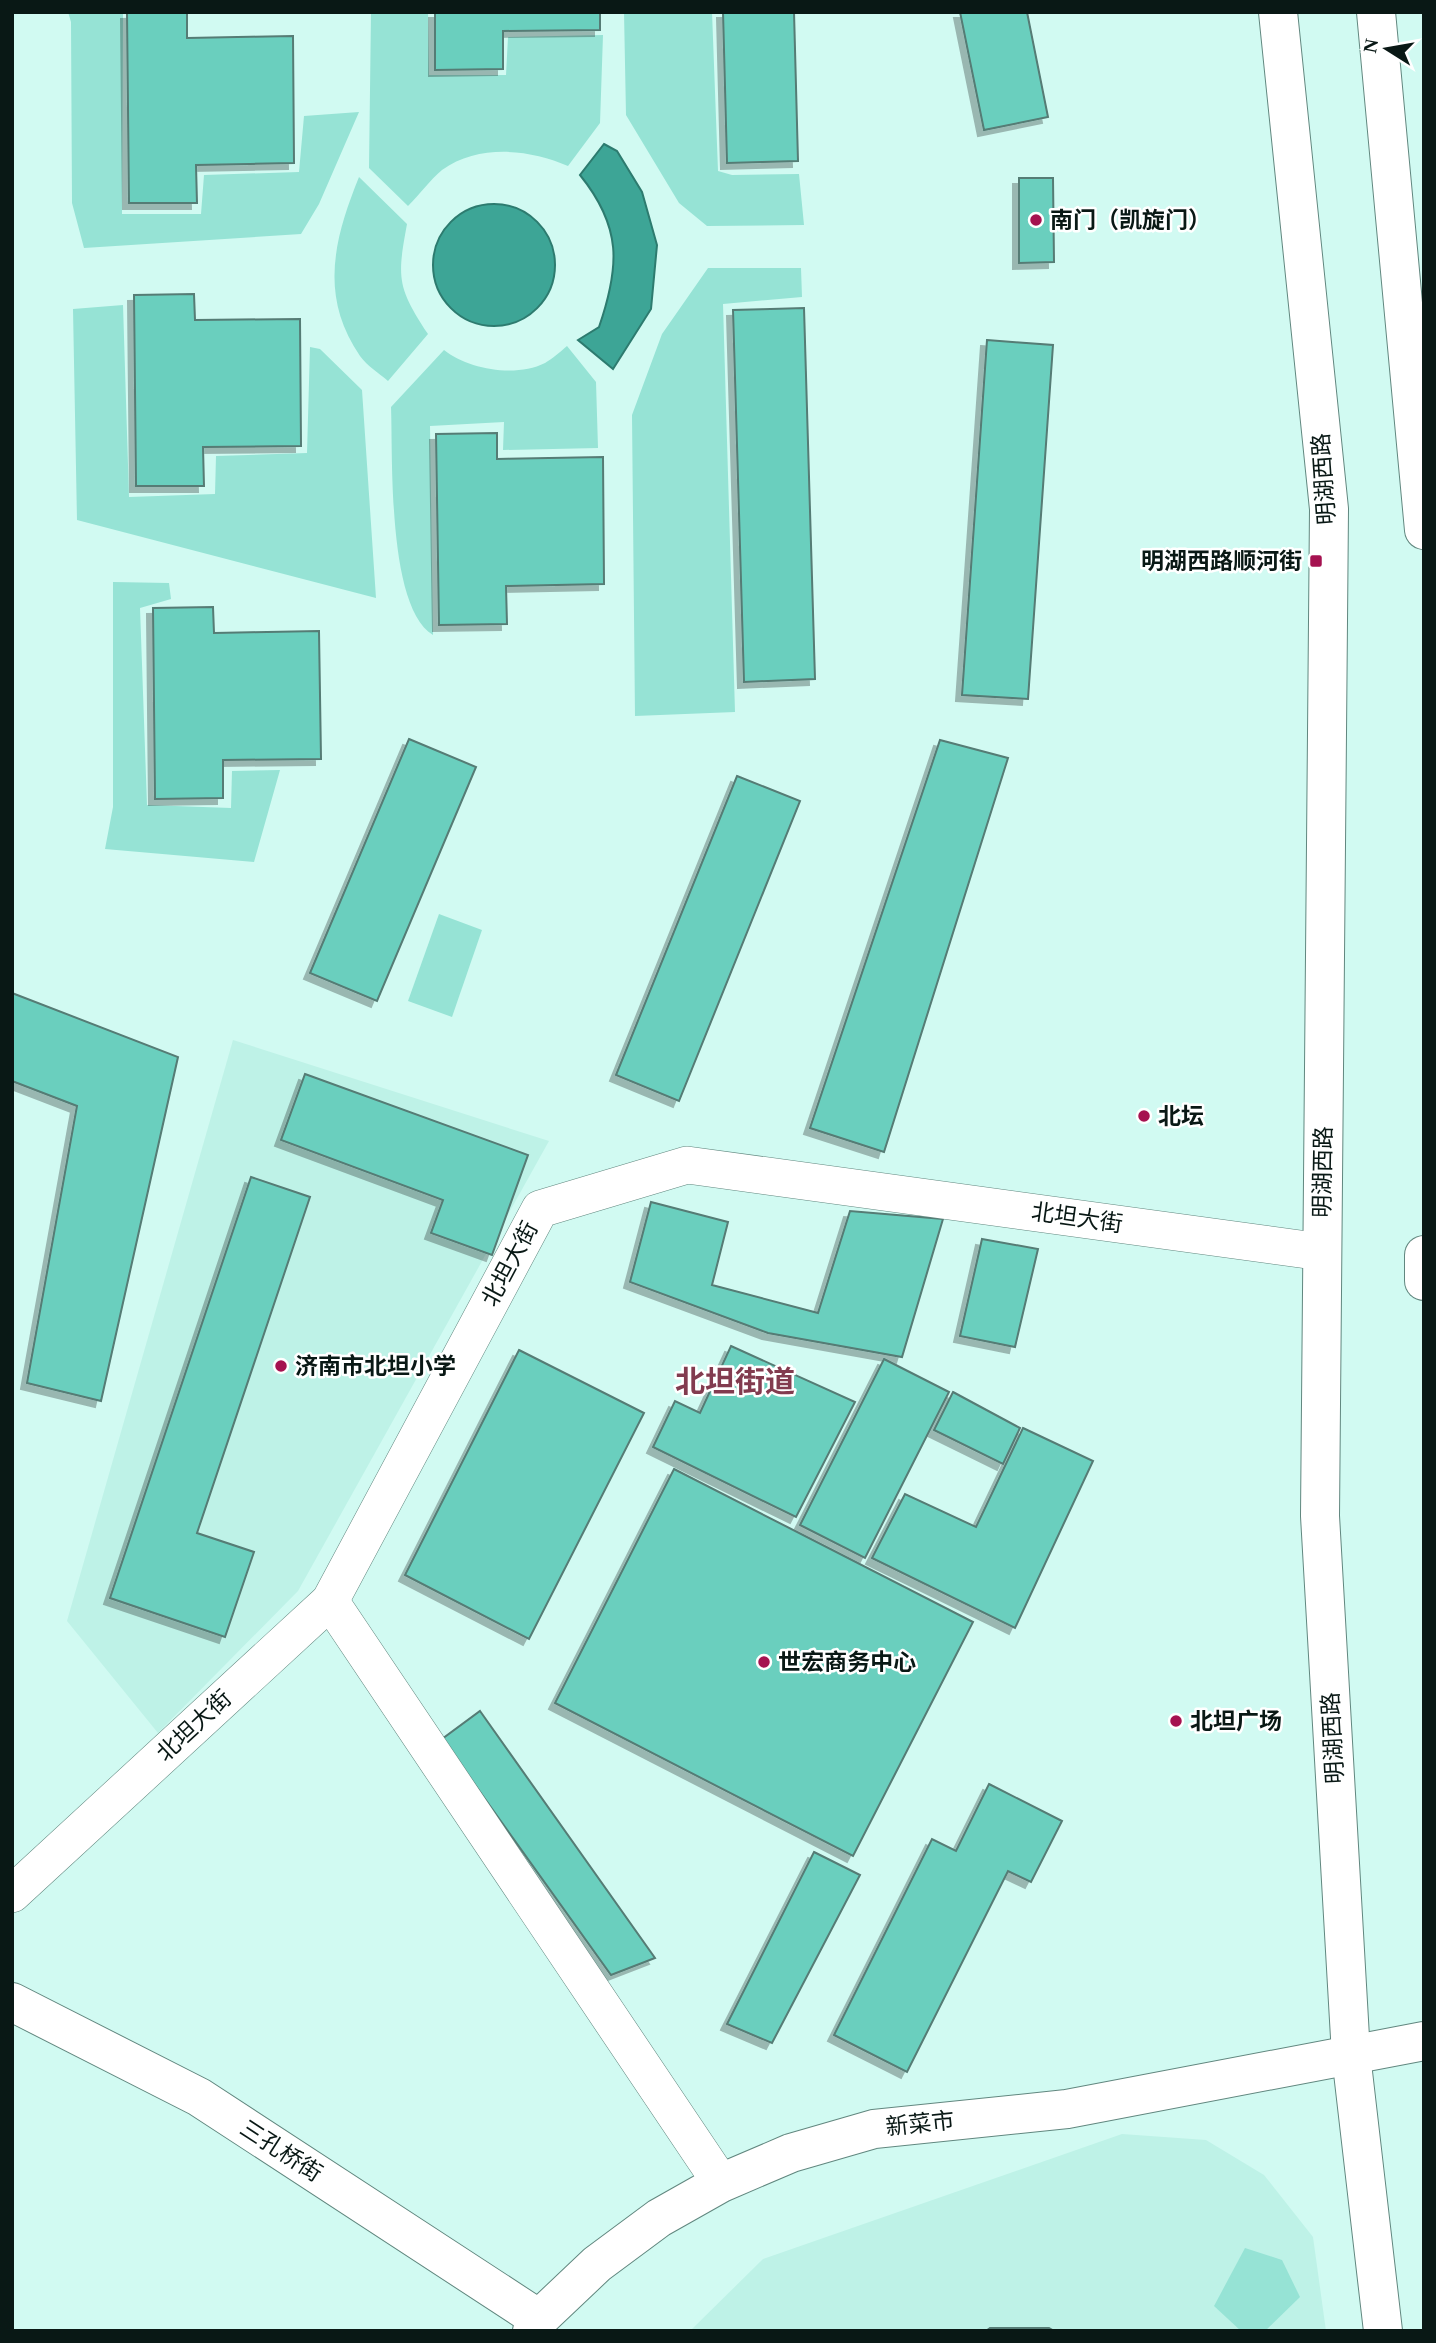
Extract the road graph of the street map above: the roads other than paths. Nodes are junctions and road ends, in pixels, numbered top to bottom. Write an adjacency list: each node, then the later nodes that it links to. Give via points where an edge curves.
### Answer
1 (1278, 12): 4 (main road, 明湖西路, via 1329,509)
2 (1376, 12): 3 (main road)
3 (1424, 530)
4 (1322, 1252): 7 (street, 北坦大街, via 687,1165 540,1209); 11 (main road, 明湖西路, via 1320,1516)
5 (1424, 1255): 6 (main road)
6 (1424, 1281)
7 (330, 1601): 8 (street, 北坦大街); 12 (street)
8 (12, 1894)
9 (12, 2002): 13 (main road, 三孔桥街, via 199,2097)
10 (1424, 2041): 11 (main road, 新菜市)
11 (1351, 2055): 12 (main road, 新菜市, via 1067,2109 874,2129 791,2153); 14 (main road, 明湖西路)
12 (721, 2183): 13 (main road, 新菜市, via 659,2218 597,2264)
13 (535, 2325)
14 (1383, 2331)

